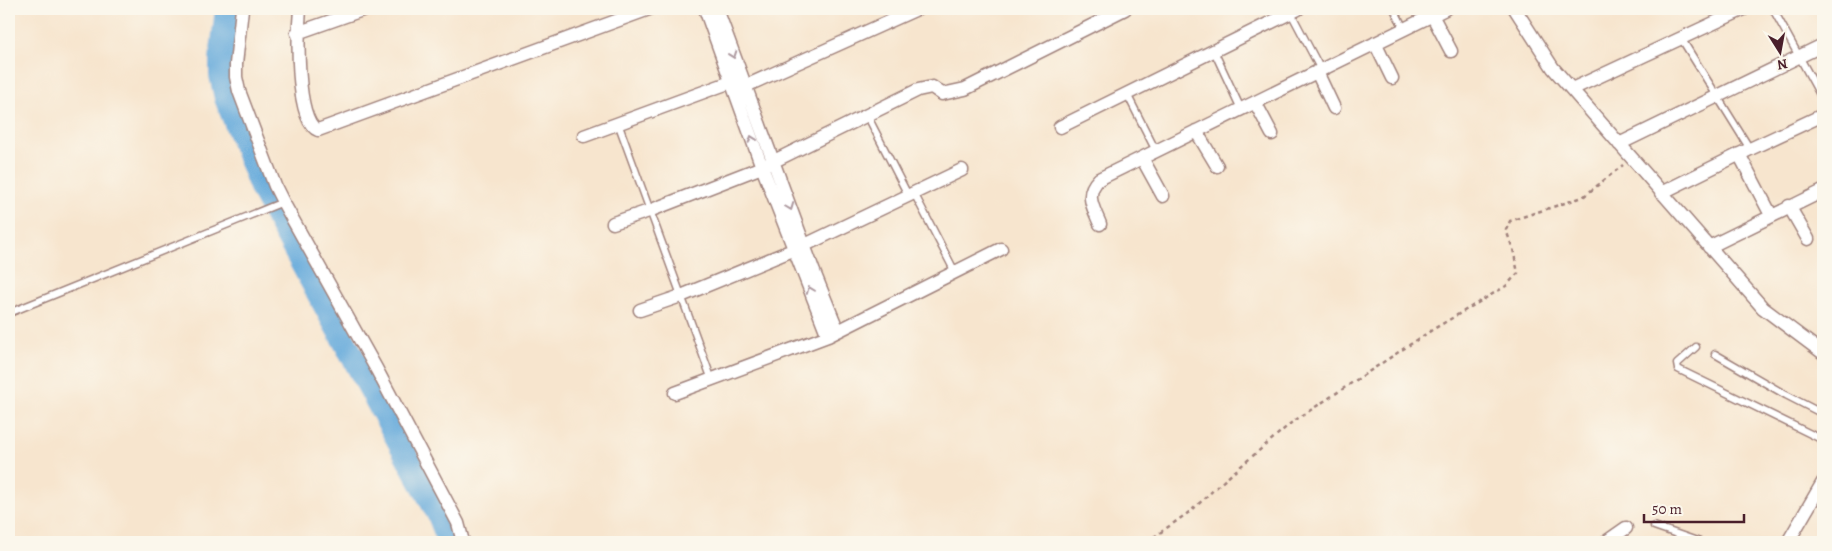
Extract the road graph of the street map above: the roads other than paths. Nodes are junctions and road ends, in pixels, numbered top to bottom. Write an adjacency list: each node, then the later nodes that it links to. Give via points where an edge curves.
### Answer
1 (242, 9): 53 (street, via 236,77)
2 (300, 9): 18 (street)
3 (365, 9): 18 (street)
4 (649, 9): 18 (street, via 318,130 309,123 305,113)
5 (705, 9): 27 (street)
6 (717, 9): 27 (street, one-way to 27)
7 (917, 9): 27 (street)
8 (1125, 9): 15 (street)
9 (1394, 9): 17 (lane)
10 (1445, 9): 16 (street)
11 (1515, 9): 28 (street, via 1553,68)
12 (1744, 9): 19 (street)
13 (1773, 9): 24 (lane)
14 (1295, 11): 22 (street); 25 (lane)
15 (1112, 12): 35 (street, via 965,89 942,94 926,87)
16 (1432, 15): 17 (street); 23 (street)
17 (1404, 29): 20 (street)
18 (297, 33)
19 (1682, 38): 28 (street); 30 (lane)
20 (1375, 43): 25 (street); 26 (street)
21 (1823, 45): 24 (street)
22 (1214, 51): 29 (street); 34 (lane)
23 (1451, 51)
24 (1800, 58): 30 (street); 31 (lane)
25 (1319, 71): 32 (street); 33 (street)
26 (1392, 78)
27 (738, 84): 37 (street); 46 (street)
28 (1572, 89): 42 (street)
29 (1127, 94): 38 (street); 43 (lane)
30 (1718, 96): 42 (street); 44 (lane)
31 (1823, 100)
32 (1255, 102): 34 (street); 40 (street)
33 (1334, 108)
34 (1241, 109): 39 (street)
35 (867, 115): 46 (street); 51 (lane)
36 (1823, 115): 44 (street)
37 (618, 123): 41 (street); 55 (lane)
38 (1060, 127)
39 (1196, 131): 43 (street); 47 (street)
40 (1272, 134)
41 (584, 136)
42 (1619, 144): 50 (street)
43 (1156, 152): 45 (street)
44 (1744, 152): 50 (street); 56 (street)
45 (1142, 158): 52 (street); 58 (street, via 1093,184 1091,200)
46 (768, 164): 55 (street); 60 (street)
47 (1217, 166)
48 (962, 170): 51 (street)
49 (1823, 190): 54 (street)
50 (1661, 193): 61 (street)
51 (911, 194): 60 (street); 63 (lane)
52 (1162, 196)
53 (283, 202): 66 (lane); 78 (street, via 382,379 458,523)
54 (1789, 206): 56 (street); 59 (street)
55 (649, 211): 57 (street); 64 (lane)
56 (1771, 216): 61 (street)
57 (613, 223)
58 (1100, 224)
59 (1808, 239)
60 (800, 247): 64 (street); 67 (street)
61 (1709, 247): 69 (street, via 1763,308)
62 (1001, 249): 63 (street)
63 (955, 272): 67 (street)
64 (681, 296): 65 (street); 71 (lane)
65 (640, 310)
66 (9, 313)
67 (833, 333): 71 (street)
68 (1696, 347): 74 (lane, via 1677,364 1678,369)
69 (1823, 353)
70 (1715, 354): 73 (lane)
71 (712, 380): 72 (street)
72 (675, 393)
73 (1823, 414)
74 (1823, 440)
75 (1823, 482): 81 (street)
76 (1654, 526): 80 (lane)
77 (1626, 528): 79 (street)
78 (463, 542)
79 (1606, 542)
80 (1700, 542)
81 (1788, 542)

